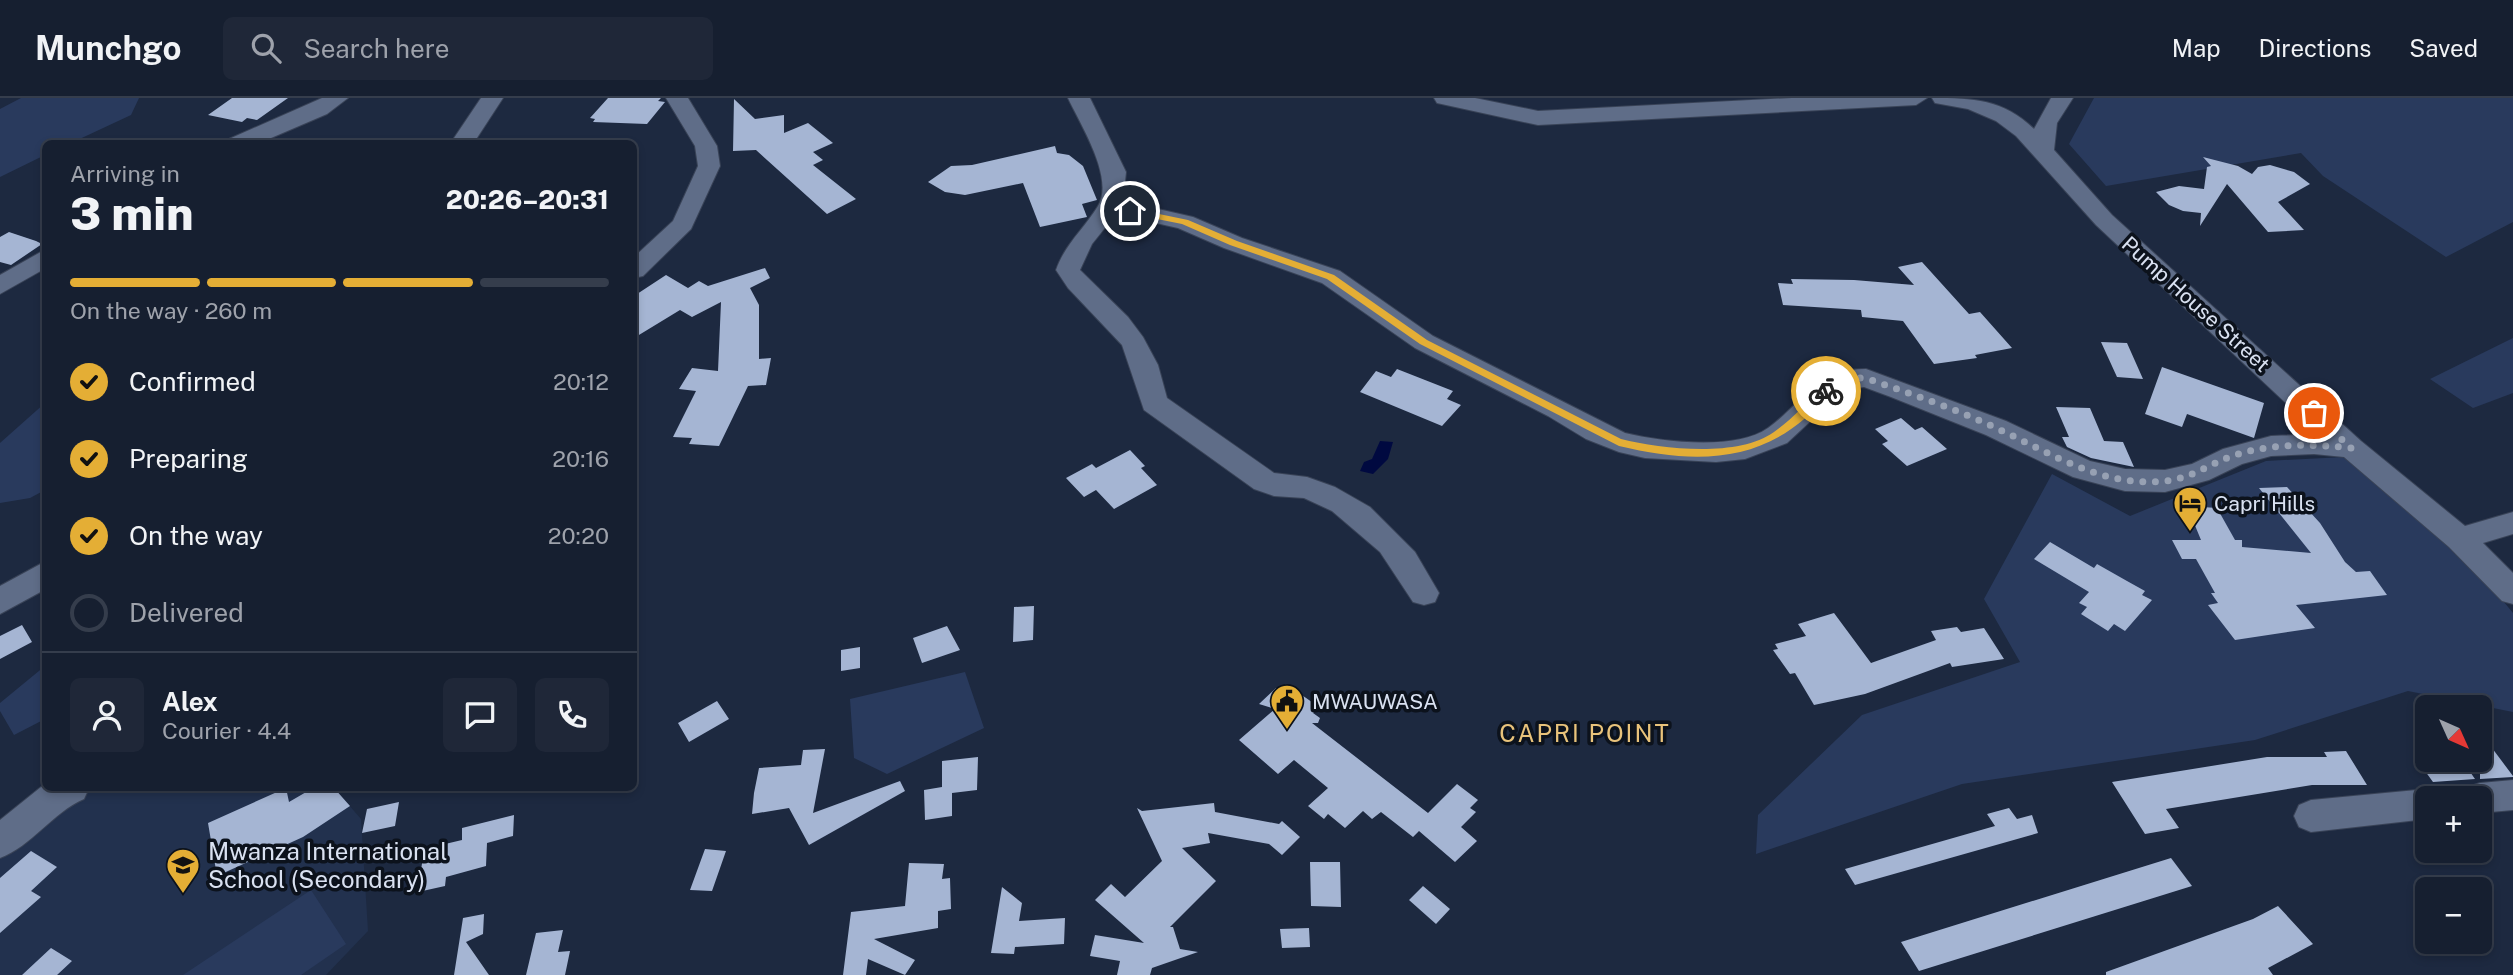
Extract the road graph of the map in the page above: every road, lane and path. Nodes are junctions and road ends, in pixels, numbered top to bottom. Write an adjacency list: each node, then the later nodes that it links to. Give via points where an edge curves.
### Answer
1 (337, 98): 10 (street)
2 (492, 98): 11 (street)
3 (677, 98): 15 (street, via 706,146 709,166 683,224)
4 (1079, 98): 13 (street, via 1114,172)
5 (1446, 98): 9 (street, via 1538,118)
6 (1916, 98): 9 (street)
7 (1943, 98): 12 (street, Pump House Street, via 2004,116)
8 (2062, 98): 12 (street, via 2046,122)
9 (1634, 105)
10 (246, 140)
11 (464, 140)
12 (2043, 149): 17 (street, Pump House Street, via 2104,220)
13 (1111, 206): 17 (street, via 1185,222 1331,277 1424,342 1596,432 1645,449 1745,449 1777,436 1834,383 1848,378 1866,378 1901,390 2083,470 2124,480 2165,481 2188,476 2233,456 2271,446); 22 (street, via 1072,256 1068,270 1075,284 1130,337 1146,362 1154,403 1268,484 1307,488 1366,521 1398,550)
14 (42, 260): 16 (street)
15 (637, 267)
16 (0, 286)
17 (2351, 448): 19 (street, Pump House Street)
18 (2513, 523): 19 (street)
19 (2460, 539): 21 (street, Pump House Street)
20 (42, 576): 23 (street)
21 (2513, 592)
22 (1424, 593)
23 (7, 601)
24 (65, 791): 29 (street)
25 (2513, 795): 26 (street)
26 (2492, 797)
27 (2415, 805): 28 (street)
28 (2311, 816)
29 (0, 842)

